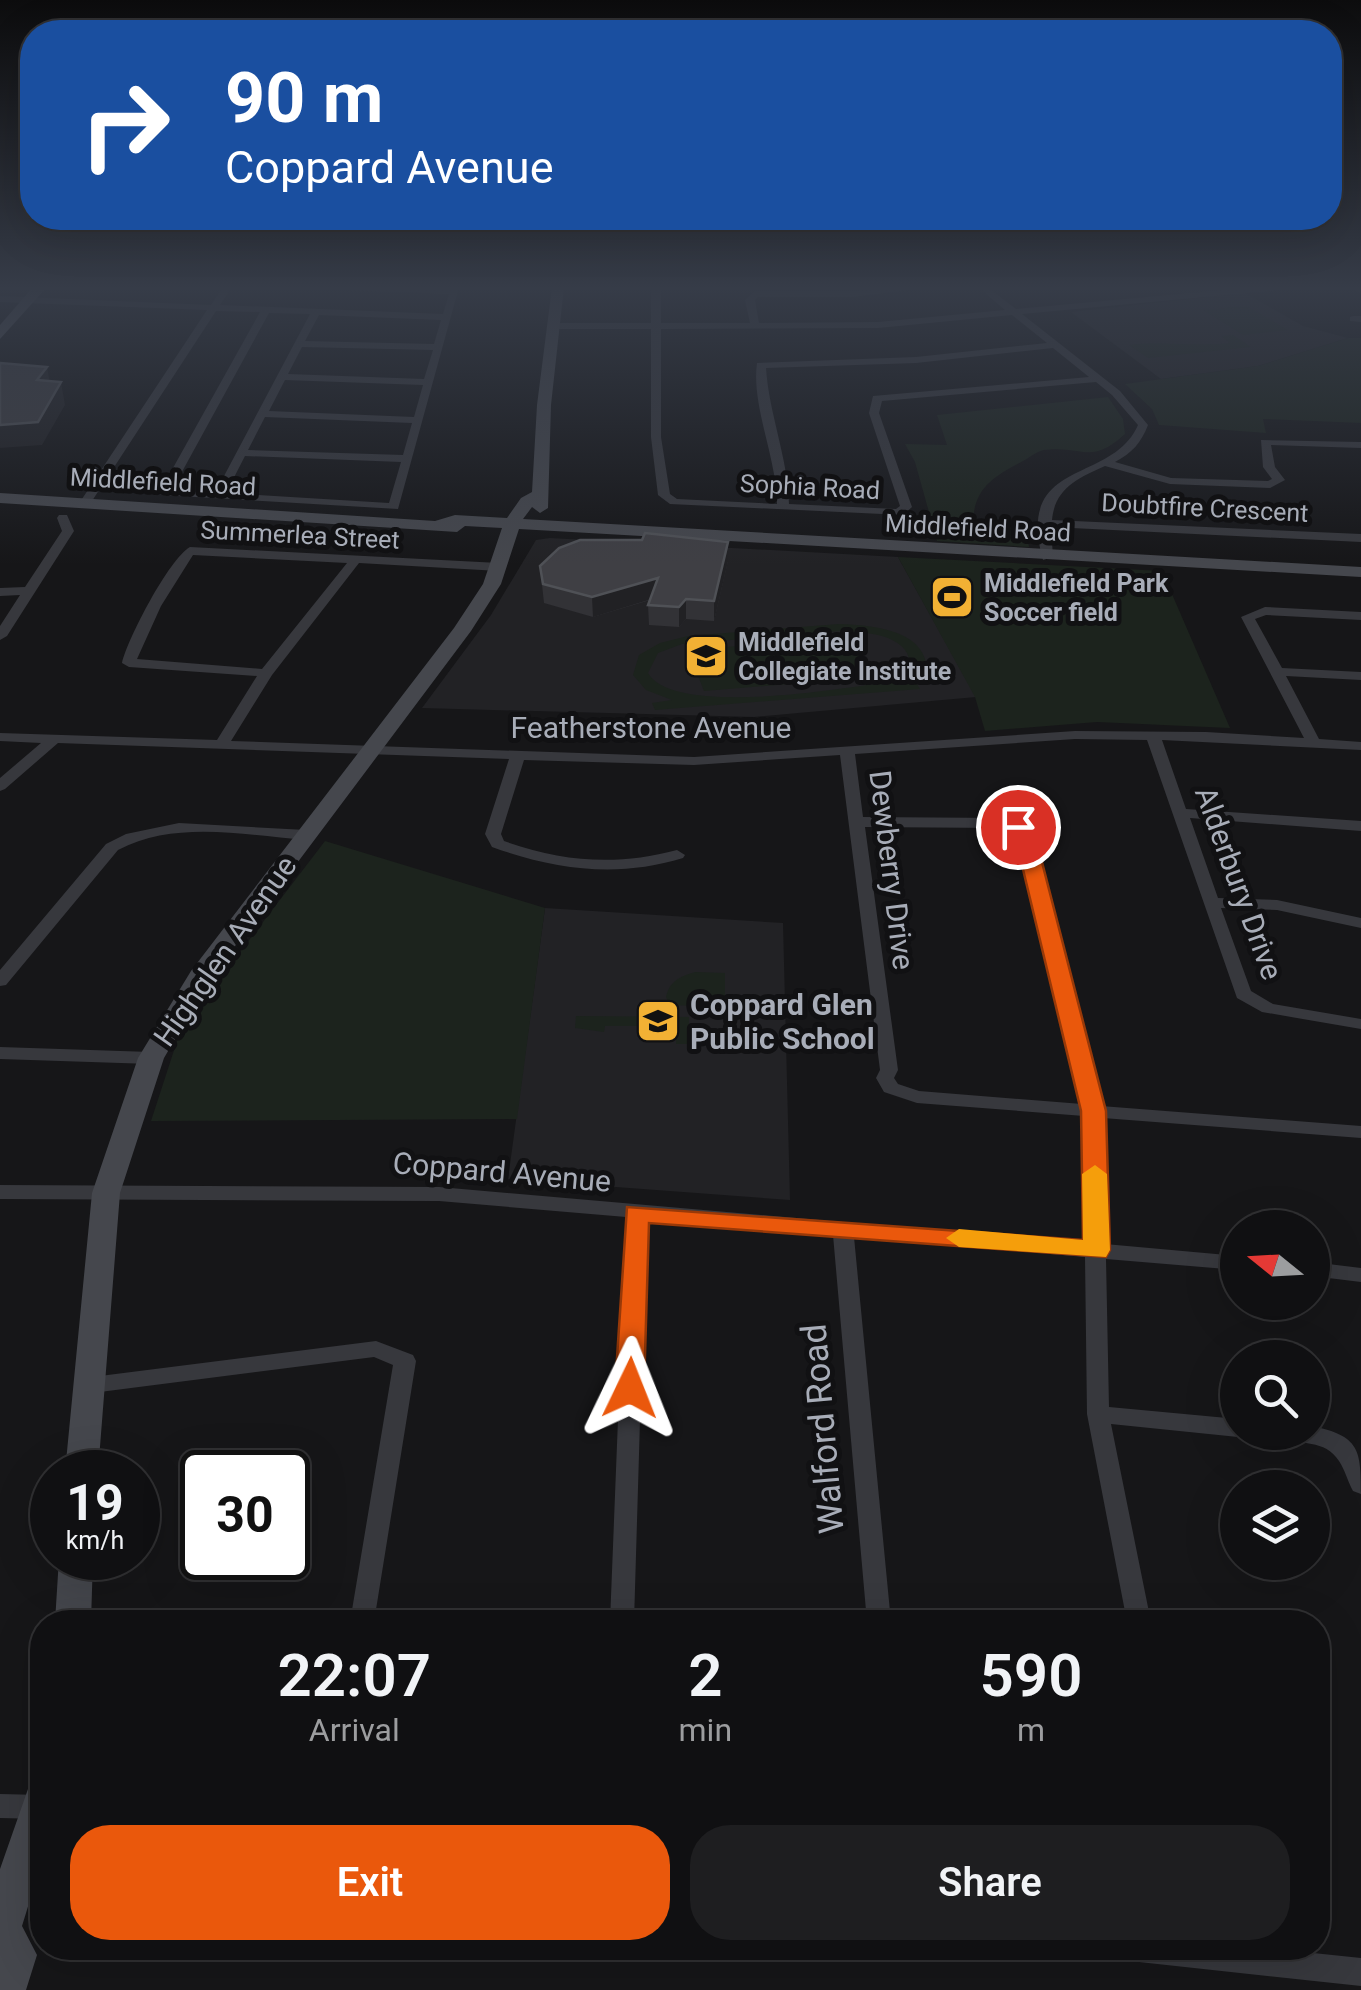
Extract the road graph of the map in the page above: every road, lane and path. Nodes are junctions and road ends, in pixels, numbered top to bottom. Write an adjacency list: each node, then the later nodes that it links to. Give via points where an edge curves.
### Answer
1 (167, 380): 19 (street)
2 (226, 380): 17 (street, via 165,490)
3 (281, 380): 11 (street)
4 (366, 380): 10 (street)
5 (549, 380): 23 (street, Highglen Avenue, via 537,496 542,502)
6 (657, 380): 20 (street, Sophia Road, via 665,498)
7 (762, 380): 20 (street)
8 (1088, 380): 20 (street, Sophia Road, via 877,398 874,412 904,510)
9 (1099, 380): 16 (street, via 1143,425 1134,445)
10 (428, 382): 12 (street)
11 (264, 414): 12 (street); 14 (street)
12 (418, 420): 15 (street)
13 (1361, 445): 16 (street, Doubtfire Crescent, via 1265,442 1275,484 1170,481)
14 (244, 452): 15 (street); 17 (street)
15 (408, 458): 17 (street, via 394,507)
16 (1106, 463): 22 (street, via 1054,491)
17 (218, 497)
18 (0, 498): 19 (street, Middlefield Road)
19 (86, 502): 23 (street, Middlefield Road, via 442,523)
20 (783, 508)
21 (63, 518): 28 (street, via 68,531)
22 (1048, 523): 24 (street, Doubtfire Crescent); 25 (street)
23 (515, 538): 25 (street, Middlefield Road, via 592,531); 26 (street, Summerlea Street); 41 (street, Highglen Avenue, via 462,630)
24 (1361, 538)
25 (1047, 557): 27 (street, Middlefield Road)
26 (356, 559): 33 (street); 33 (street, Summerlea Street, via 190,550 126,660)
27 (1361, 572)
28 (28, 591): 29 (street); 31 (street)
29 (0, 592)
30 (1361, 616): 32 (street, via 1251,614)
31 (0, 636)
32 (1279, 672): 34 (street); 39 (street)
33 (266, 673): 38 (street)
34 (1361, 676)
35 (0, 736): 37 (street, Featherstone Avenue)
36 (1153, 736): 39 (street, Featherstone Avenue); 42 (street, Featherstone Avenue, via 1026,736); 45 (street, Alderbury Drive)
37 (54, 739): 38 (street, Featherstone Avenue); 44 (street)
38 (222, 742): 41 (street, Featherstone Avenue)
39 (1314, 743): 40 (street, Featherstone Avenue)
40 (1361, 746)
41 (372, 748): 43 (street, Featherstone Avenue); 48 (street, Highglen Avenue)
42 (847, 752): 43 (street, Featherstone Avenue, via 718,761); 46 (street, Dewberry Drive)
43 (518, 755): 49 (street, via 493,834 498,844 592,865)
44 (0, 786)
45 (1180, 813): 47 (street); 50 (street, Alderbury Drive)
46 (858, 822): 56 (street, via 1003,823 1025,835); 56 (street, Dewberry Drive, via 891,1088 917,1097)
47 (1361, 826)
48 (306, 836): 52 (street, via 168,828 132,834 112,846); 55 (street, Highglen Avenue, via 200,976)
49 (677, 855)
50 (1210, 903): 51 (street, via 1290,906); 53 (street, Alderbury Drive, via 1249,1000)
51 (1361, 923)
52 (0, 981)
53 (1361, 1024)
54 (0, 1054): 55 (street)
55 (151, 1058): 59 (street, Highglen Avenue)
56 (1093, 1111): 57 (street); 62 (street)
57 (1361, 1132)
58 (0, 1192): 59 (street, Coppard Avenue)
59 (106, 1194): 60 (street, Coppard Avenue, via 439,1194); 66 (street, Highglen Avenue)
60 (636, 1214): 61 (street, Coppard Avenue); 75 (street)
61 (843, 1228): 62 (street, Coppard Avenue); 76 (street, Walford Road)
62 (1096, 1250): 63 (street, Coppard Avenue); 67 (street)
63 (1220, 1261)
64 (1330, 1271): 65 (street)
65 (1361, 1275)
66 (92, 1385): 70 (street, Highglen Avenue); 74 (street, via 349,1350 376,1349 406,1361)
67 (1098, 1414): 68 (street); 77 (street)
68 (1220, 1426)
69 (1330, 1437): 71 (street, via 1349,1452)
70 (84, 1450)
71 (1361, 1485)
72 (75, 1580): 73 (street)
73 (74, 1610)
74 (364, 1610)
75 (622, 1610)
76 (878, 1610)
77 (1137, 1610)
78 (30, 1805): 79 (street)
79 (0, 1806)
80 (30, 1841): 81 (street)
81 (1, 1930): 84 (street, via 16,1955)
82 (1267, 1960): 83 (street)
83 (1361, 1972)
84 (5, 1990)

